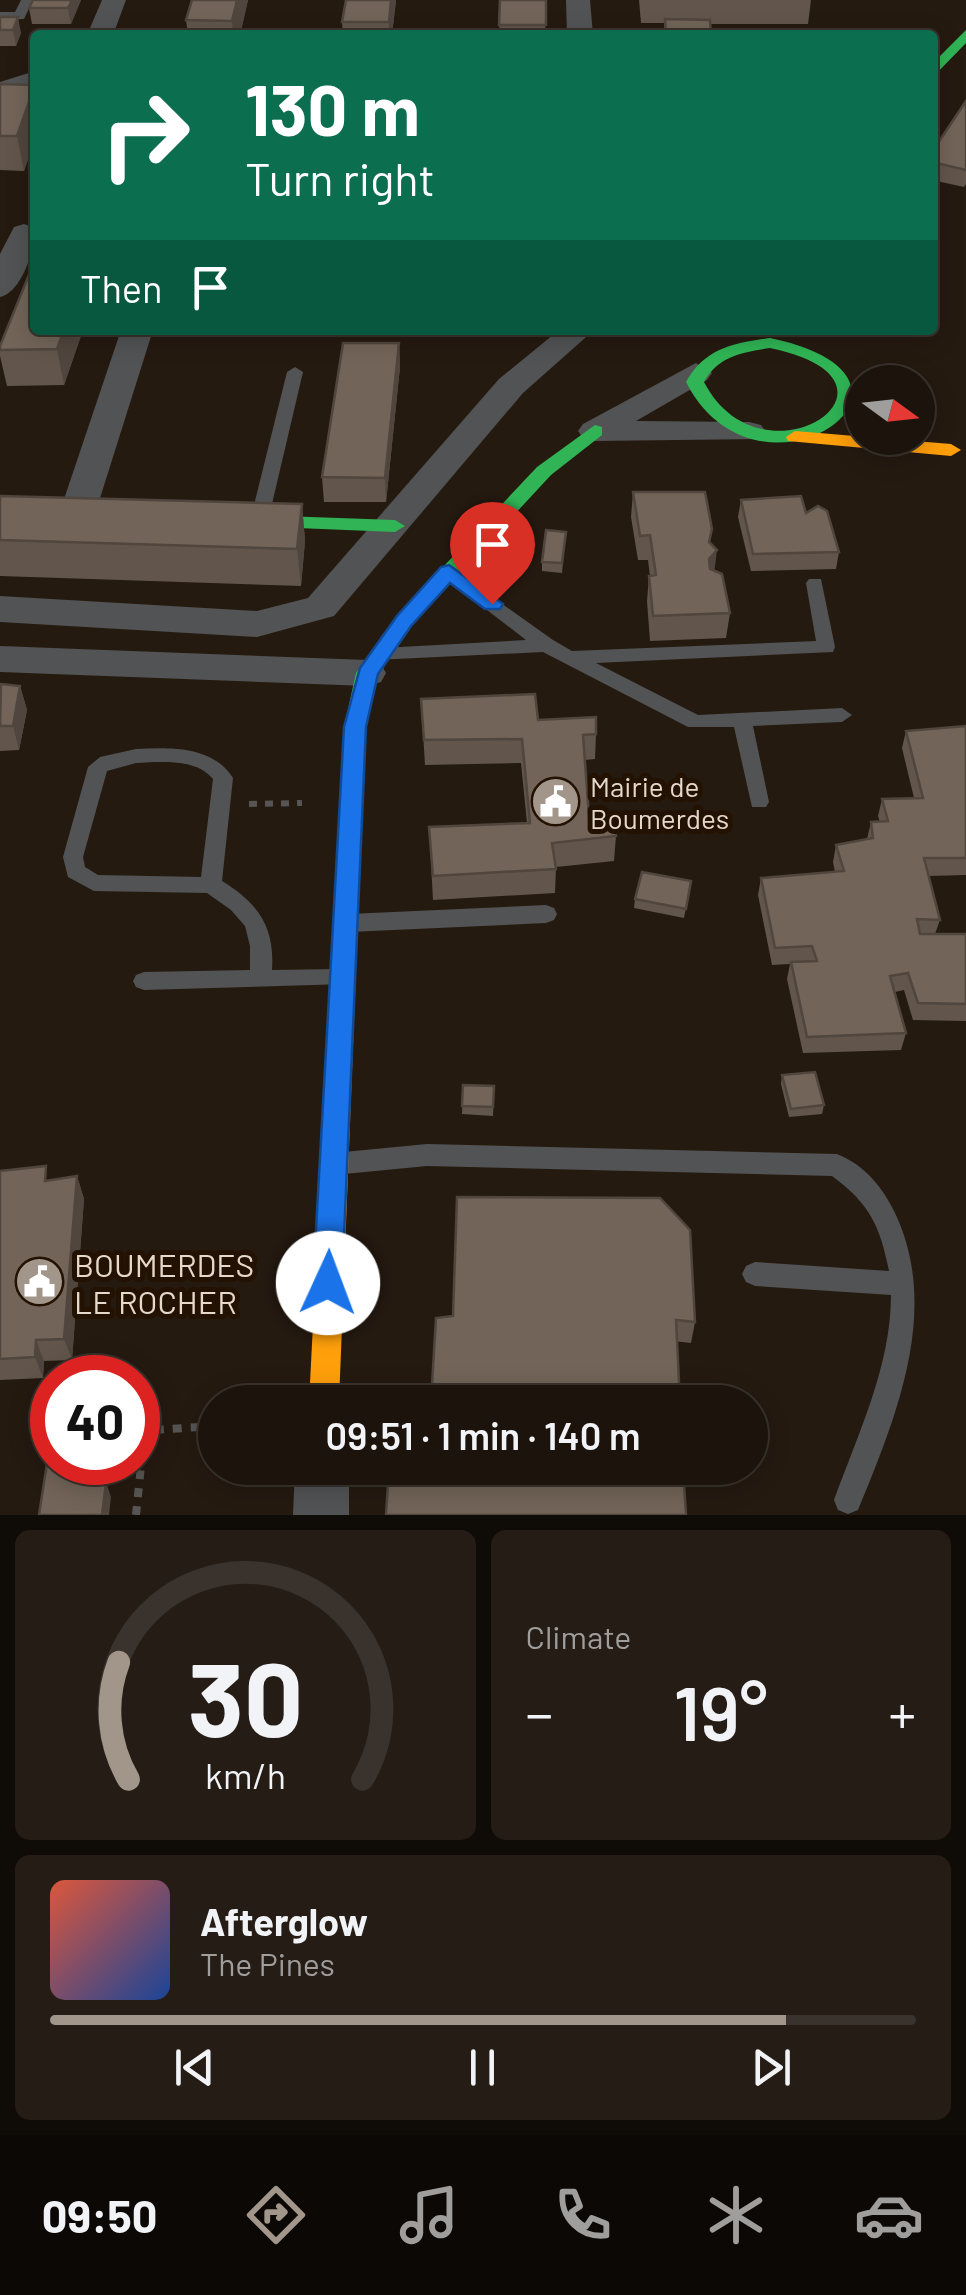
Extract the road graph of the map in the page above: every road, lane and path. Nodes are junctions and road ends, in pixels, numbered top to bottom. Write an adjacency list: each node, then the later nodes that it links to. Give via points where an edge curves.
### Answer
1 (27, 0): 4 (lane, via 20,16)
2 (114, 0): 5 (street)
3 (578, 0): 6 (street)
4 (0, 16)
5 (102, 30)
6 (580, 30)
7 (966, 34): 8 (street)
8 (938, 67)
9 (30, 81): 10 (street)
10 (0, 91)
11 (20, 231): 12 (street)
12 (0, 288)
13 (134, 335): 25 (street)
14 (571, 335): 28 (street, via 512,386)
15 (798, 335): 17 (street)
16 (731, 340): 17 (street, via 770,343); 19 (street)
17 (826, 360): 20 (street); 22 (street, via 847,382 850,398 842,413 815,430)
18 (295, 372): 27 (lane)
19 (696, 373): 21 (street); 22 (street, via 694,390 703,408 722,422)
20 (845, 374)
21 (595, 431): 22 (street); 29 (street, via 544,471)
22 (762, 434): 24 (street)
23 (935, 438): 24 (street)
24 (959, 456)
25 (77, 514)
26 (205, 519): 27 (street)
27 (260, 521): 28 (street)
28 (395, 526): 31 (street, via 321,607 257,624)
29 (449, 572): 32 (lane); 35 (street)
30 (815, 583): 33 (lane, via 826,646)
31 (0, 609)
32 (546, 645): 33 (lane); 35 (lane)
33 (570, 657): 37 (lane, via 695,722)
34 (0, 659): 35 (street)
35 (374, 664): 39 (street, via 355,727)
36 (842, 715): 37 (lane)
37 (742, 720): 38 (lane)
38 (759, 802)
39 (353, 803): 40 (path); 43 (street)
40 (221, 804): 41 (lane); 41 (lane, via 223,778 214,766 123,755 106,759 98,767 73,857 75,871 94,882)
41 (212, 886): 45 (lane, via 246,906 264,942)
42 (546, 914): 43 (lane)
43 (347, 923): 44 (street)
44 (345, 978): 45 (lane); 47 (street)
45 (260, 980): 46 (lane)
46 (144, 981)
47 (332, 1164): 49 (lane, via 427,1155 837,1165 876,1198 904,1266); 50 (street)
48 (755, 1274): 49 (lane)
49 (904, 1284): 53 (lane, via 904,1334)
50 (325, 1385)
51 (198, 1427): 54 (path, via 153,1430 142,1446)
52 (322, 1485): 55 (street)
53 (848, 1500)
54 (136, 1515)
55 (322, 1515)

